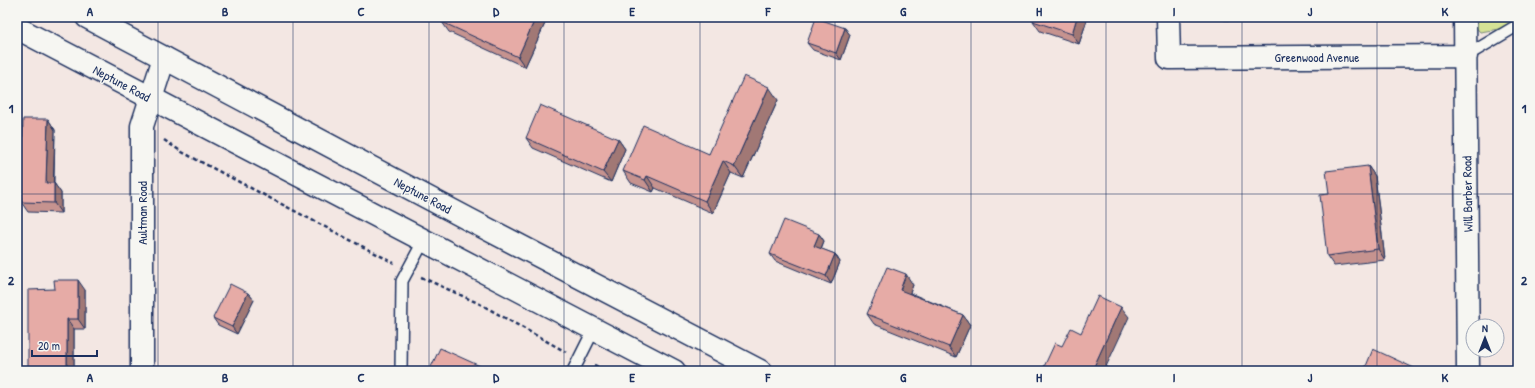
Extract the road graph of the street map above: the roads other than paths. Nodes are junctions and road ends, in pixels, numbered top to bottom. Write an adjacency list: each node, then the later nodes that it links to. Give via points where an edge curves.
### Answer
1 (87, 17): 7 (main road, Neptune Road)
2 (1168, 17): 6 (main road, Greenwood Avenue, via 1169,58)
3 (1465, 17): 6 (main road, Will Barber Road)
4 (1518, 25): 6 (lane)
5 (17, 28): 8 (main road, Neptune Road)
6 (1466, 56): 16 (main road, Will Barber Road)
7 (164, 58): 8 (main road, Aultman Road); 15 (main road, Neptune Road)
8 (151, 99): 9 (main road, Neptune Road); 11 (main road, Aultman Road, via 142,126)
9 (424, 240): 10 (main road, Neptune Road); 12 (lane, via 402,281)
10 (594, 329): 13 (lane); 14 (main road, Neptune Road)
11 (142, 371)
12 (401, 371)
13 (573, 371)
14 (674, 371)
15 (760, 371)
16 (1468, 371)

